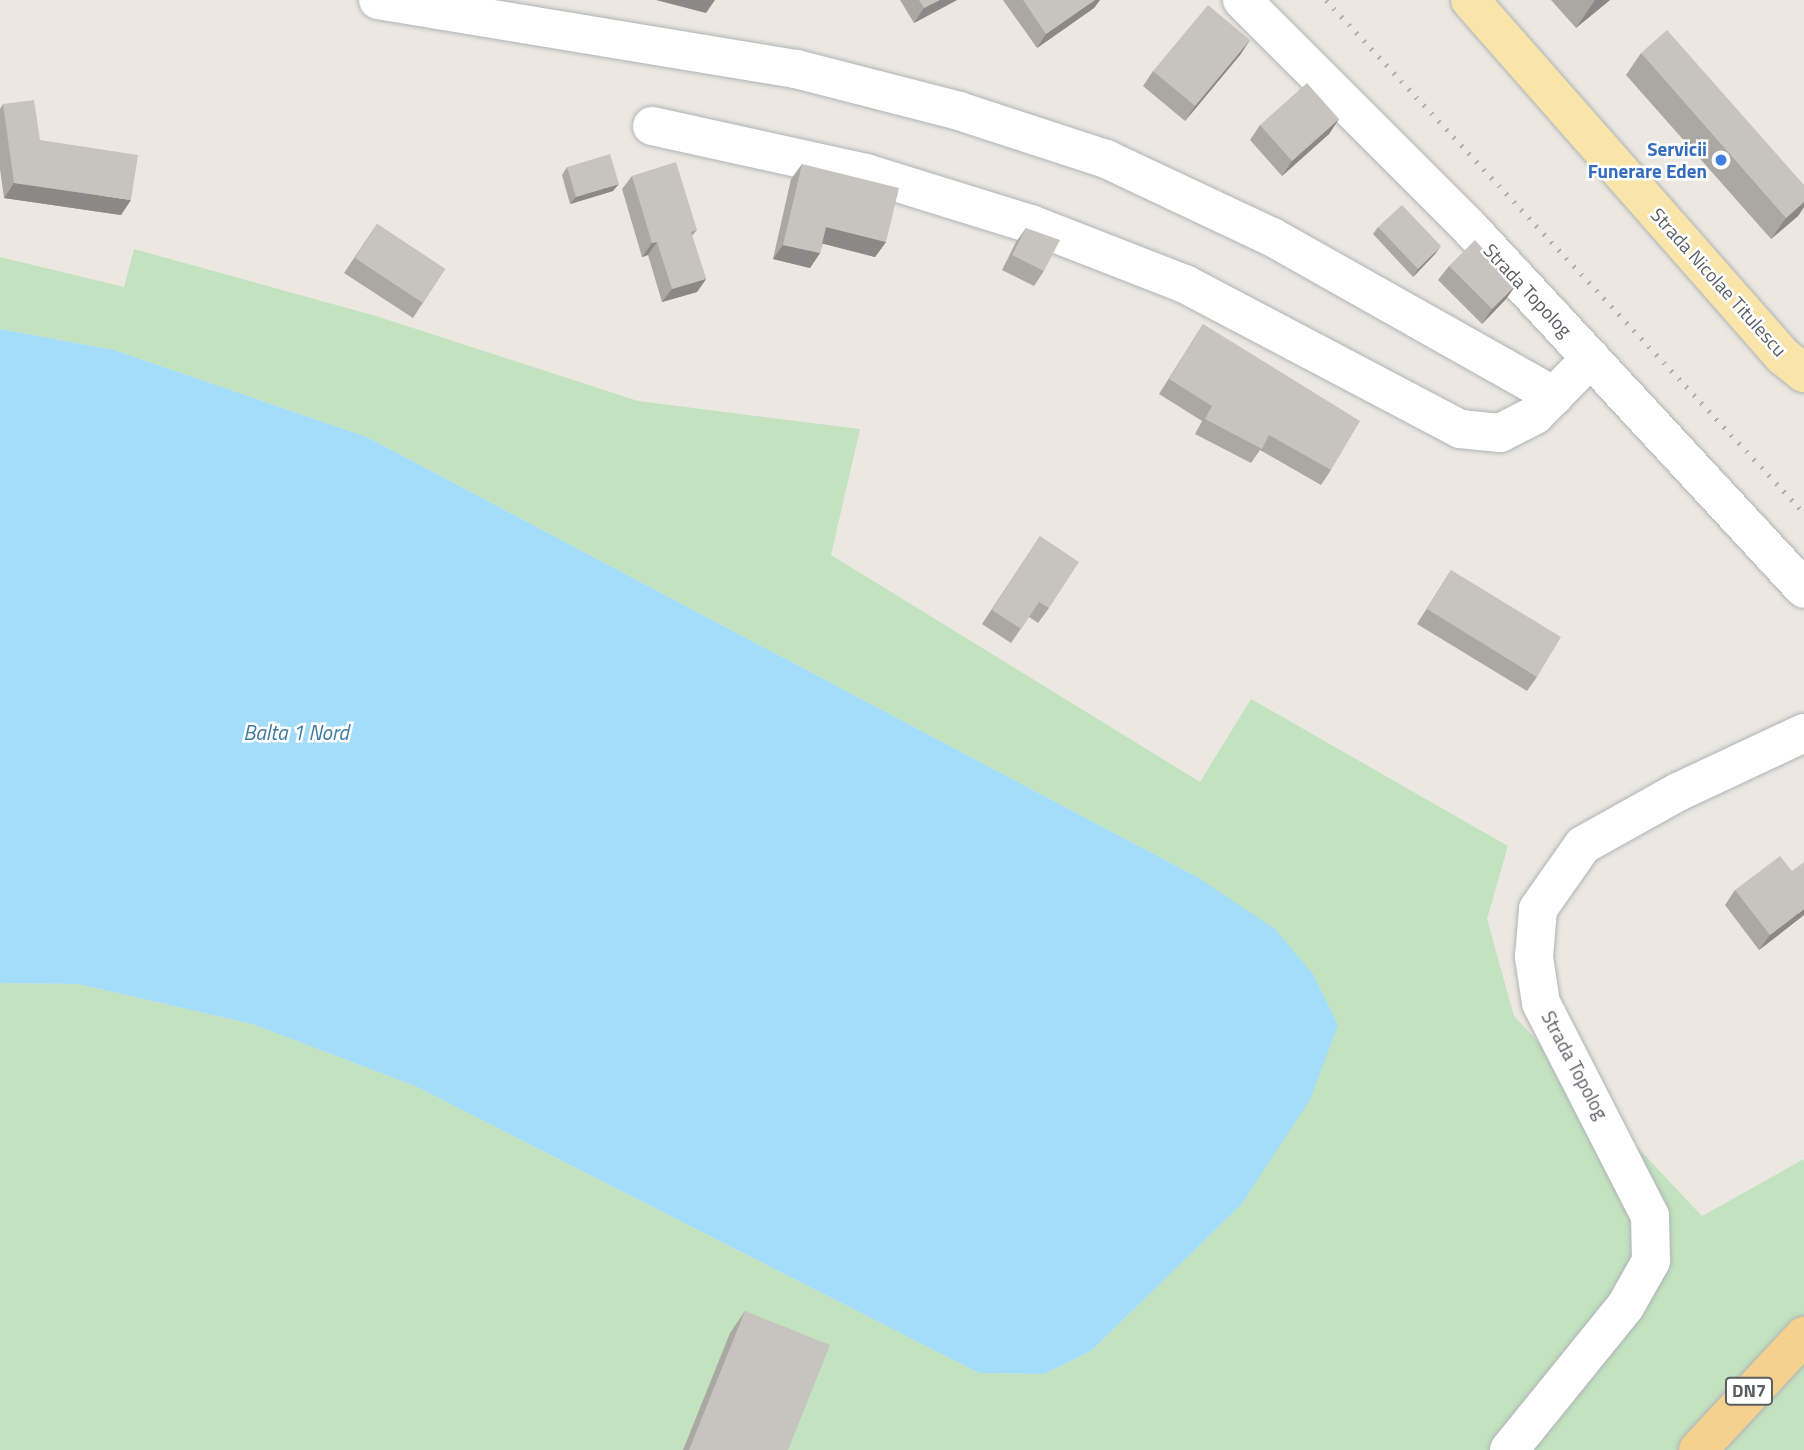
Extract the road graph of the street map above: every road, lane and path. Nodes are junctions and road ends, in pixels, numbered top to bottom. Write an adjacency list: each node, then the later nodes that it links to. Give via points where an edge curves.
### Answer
1 (378, 0): 7 (street, via 796,69 959,111 1106,159 1272,237)
2 (1242, 0): 5 (street, Strada Topolog, via 1469,227)
3 (1470, 0): 6 (main road, Strada Nicolae Titulescu, via 1784,357)
4 (652, 126): 7 (street, via 866,173 1031,224 1185,284 1460,429 1500,433 1535,415)
5 (1591, 358): 7 (street); 8 (street, Strada Topolog)
6 (1804, 373)
7 (1554, 396)
8 (1804, 589)
9 (1804, 733): 11 (street, Strada Topolog, via 1678,792 1583,845 1538,909 1534,957 1541,1003 1650,1216 1651,1261 1625,1307)
10 (1804, 1336): 12 (highway, DN7)
11 (1509, 1450)
12 (1698, 1450)

